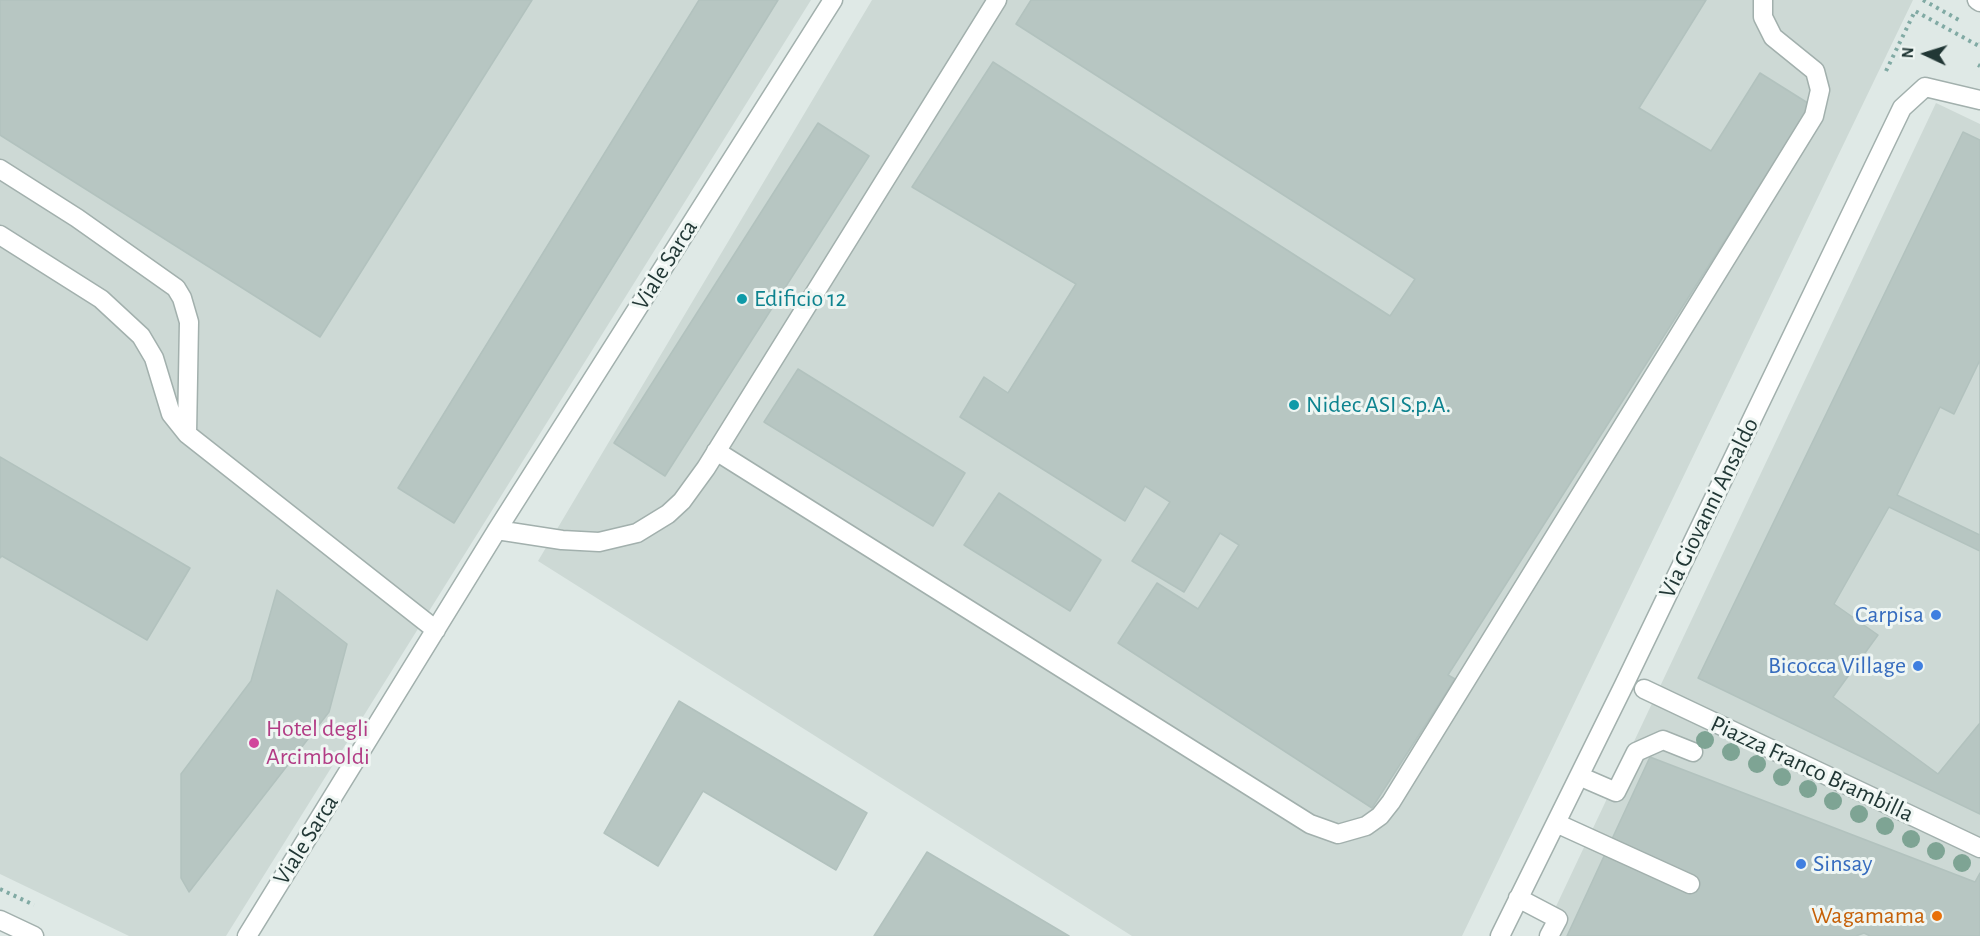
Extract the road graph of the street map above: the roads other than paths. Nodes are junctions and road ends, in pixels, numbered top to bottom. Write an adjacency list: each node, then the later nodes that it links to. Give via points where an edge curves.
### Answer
1 (834, 0): 9 (street, Viale Sarca)
2 (997, 0): 8 (street)
3 (1763, 0): 8 (street, via 1763,17 1773,37 1815,71 1820,90 1814,116 1391,802 1366,826 1338,834 1310,824)
4 (1980, 100): 13 (street, Via Giovanni Ansaldo, via 1925,87 1902,108)
5 (0, 169): 7 (street, via 176,288 189,322)
6 (0, 235): 7 (street, via 101,299 141,336 154,358 171,414)
7 (186, 435): 10 (street)
8 (716, 451): 9 (street, via 682,501 637,533 581,542)
9 (497, 530): 10 (street, Viale Sarca)
10 (436, 630): 20 (street, Viale Sarca)
11 (1644, 689): 15 (street, Piazza Franco Brambilla)
12 (1694, 752): 13 (street, via 1663,740 1636,752 1616,792)
13 (1579, 776): 14 (street, Via Giovanni Ansaldo)
14 (1556, 823): 16 (street); 17 (street, Via Giovanni Ansaldo)
15 (1980, 848)
16 (1690, 884)
17 (1518, 898): 21 (street, Via Giovanni Ansaldo); 22 (street, via 1558,919)
18 (0, 920): 19 (street)
19 (34, 936)
20 (247, 936)
21 (1500, 936)
22 (1549, 936)

